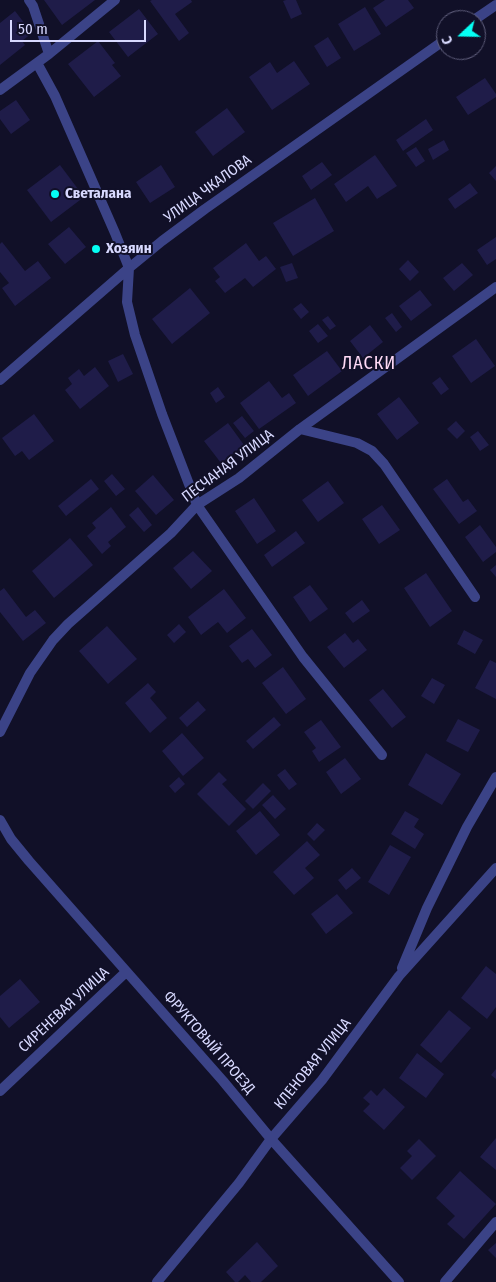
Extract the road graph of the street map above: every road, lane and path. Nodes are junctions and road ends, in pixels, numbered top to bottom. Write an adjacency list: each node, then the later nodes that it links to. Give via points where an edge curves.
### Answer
1 (29, 0): 4 (street)
2 (115, 0): 4 (street)
3 (436, 46): 7 (street, УЛИЦА ЧКАЛОВА, via 205,209)
4 (49, 54): 5 (street)
5 (37, 63): 6 (street); 7 (street, via 59,104)
6 (0, 90)
7 (129, 268): 9 (street, УЛИЦА ЧКАЛОВА); 11 (street, via 127,302 135,335)
8 (496, 287): 10 (street, ПЕСЧАНАЯ УЛИЦА)
9 (0, 380)
10 (300, 429): 11 (street, ПЕСЧАНАЯ УЛИЦА, via 239,478); 12 (street, via 357,443 372,451)
11 (197, 505): 13 (street, ПЕСЧАНАЯ УЛИЦА, via 171,533 53,640 30,674); 14 (street, via 303,657)
12 (475, 597)
13 (0, 732)
14 (382, 755)
15 (496, 777): 19 (street, via 427,908)
16 (0, 820): 18 (street, ФРУКТОВЫЙ ПРОЕЗД, via 29,861)
17 (496, 868): 19 (street, КЛЕНОВАЯ УЛИЦА)
18 (126, 972): 20 (street, СИРЕНЕВАЯ УЛИЦА); 21 (street, ФРУКТОВЫЙ ПРОЕЗД)
19 (399, 976): 21 (street, КЛЕНОВАЯ УЛИЦА, via 322,1080)
20 (0, 1090)
21 (270, 1139): 23 (street, КЛЕНОВАЯ УЛИЦА, via 239,1183); 24 (street, ФРУКТОВЫЙ ПРОЕЗД)
22 (496, 1222): 25 (street)
23 (157, 1282)
24 (399, 1282)
25 (445, 1282)

